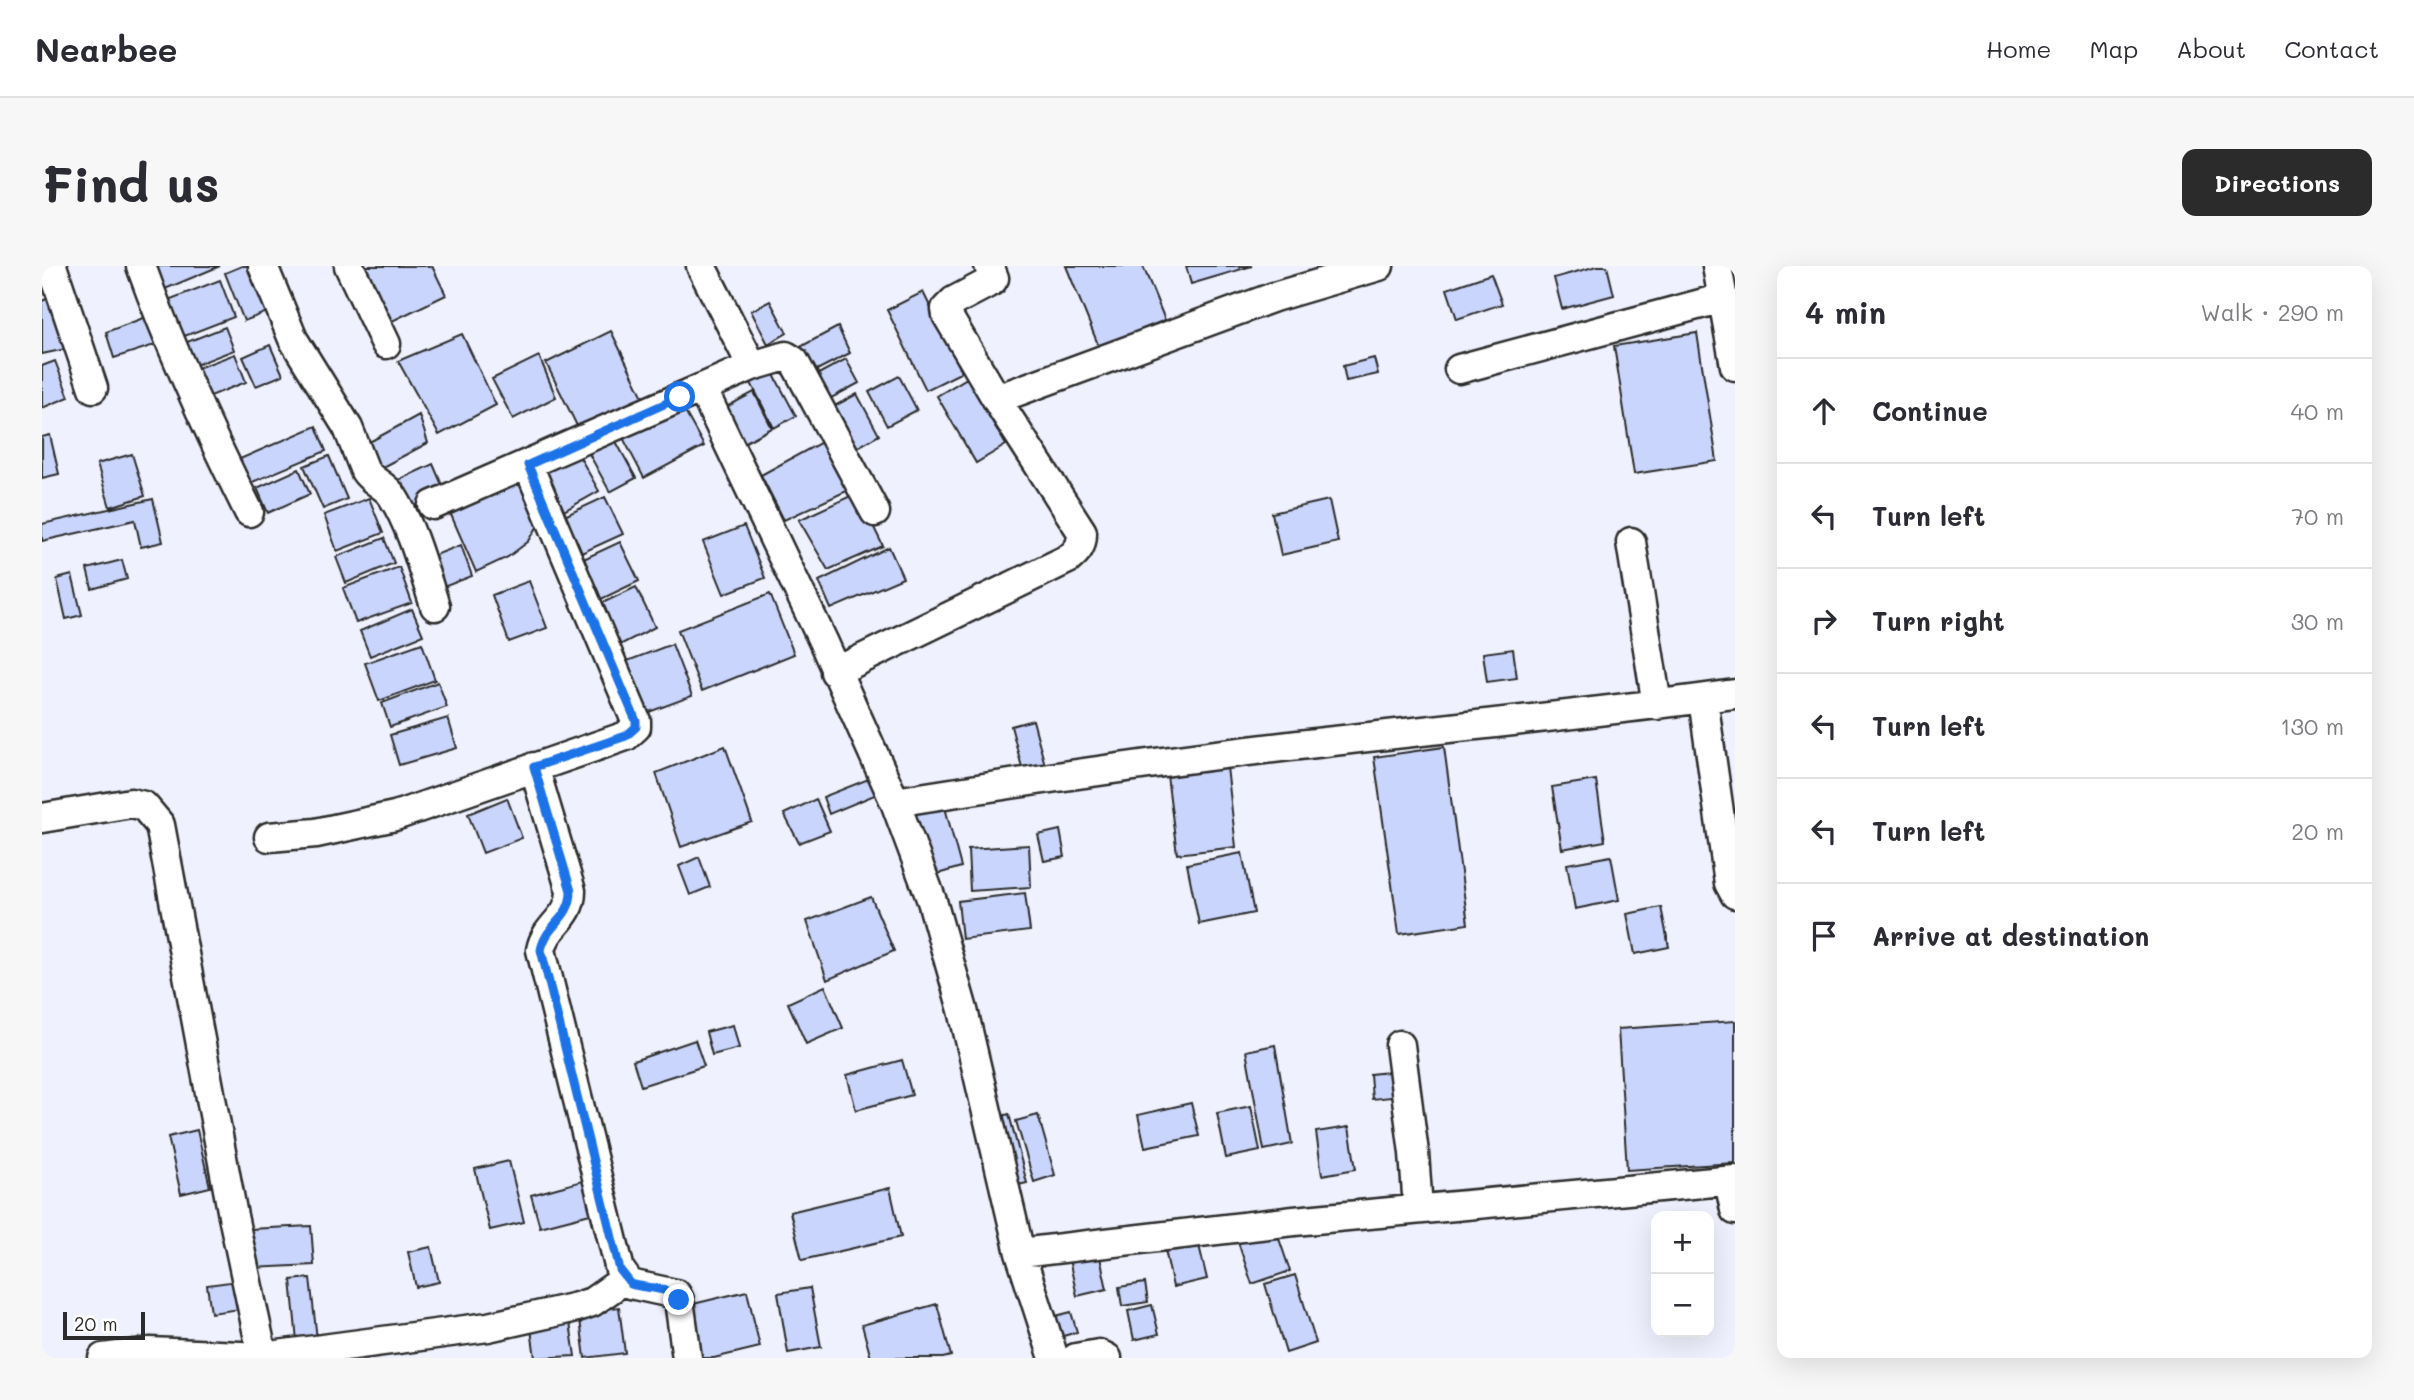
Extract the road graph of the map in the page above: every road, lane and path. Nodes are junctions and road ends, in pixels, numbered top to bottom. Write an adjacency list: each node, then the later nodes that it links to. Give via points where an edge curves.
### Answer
1 (52, 266): 14 (street)
2 (141, 266): 19 (street)
3 (263, 266): 22 (street, via 293,339 348,428 365,471 395,500)
4 (349, 266): 10 (street)
5 (701, 266): 11 (street)
6 (989, 266): 16 (street, via 992,281 946,309)
7 (1379, 266): 16 (street, via 1274,297)
8 (1717, 266): 9 (street)
9 (1723, 298): 12 (street); 13 (street)
10 (386, 344)
11 (752, 366): 15 (street); 20 (street, via 786,356 794,361)
12 (1735, 366)
13 (1459, 369)
14 (93, 388)
15 (702, 388): 17 (street); 23 (street)
16 (997, 399): 23 (street, via 1082,532 1077,551)
17 (528, 465): 18 (street); 27 (street, via 636,721 626,736)
18 (433, 505)
19 (249, 512)
20 (875, 512)
21 (1631, 542): 26 (street)
22 (435, 606)
23 (835, 673): 28 (street)
24 (1735, 694): 25 (street)
25 (1703, 699): 26 (street); 31 (street, via 1729,883)
26 (1657, 705): 28 (street, via 1087,771)
27 (534, 767): 30 (street, via 395,816); 37 (street, via 571,891 566,914 544,939 541,950)
28 (895, 802): 36 (street, via 939,925)
29 (42, 818): 39 (street, via 131,803 144,806 160,825)
30 (269, 838)
31 (1735, 894)
32 (1400, 1045): 34 (street)
33 (1732, 1181): 34 (street); 35 (street)
34 (1418, 1209): 36 (street)
35 (1735, 1210)
36 (1020, 1254): 41 (street)
37 (625, 1279): 39 (street, via 592,1302 488,1327); 40 (street, via 638,1287 676,1294)
38 (103, 1358): 39 (street, via 150,1352)
39 (263, 1358)
40 (687, 1358)
41 (1054, 1358)
42 (1076, 1358): 43 (street, via 1099,1354)
43 (1107, 1358)

